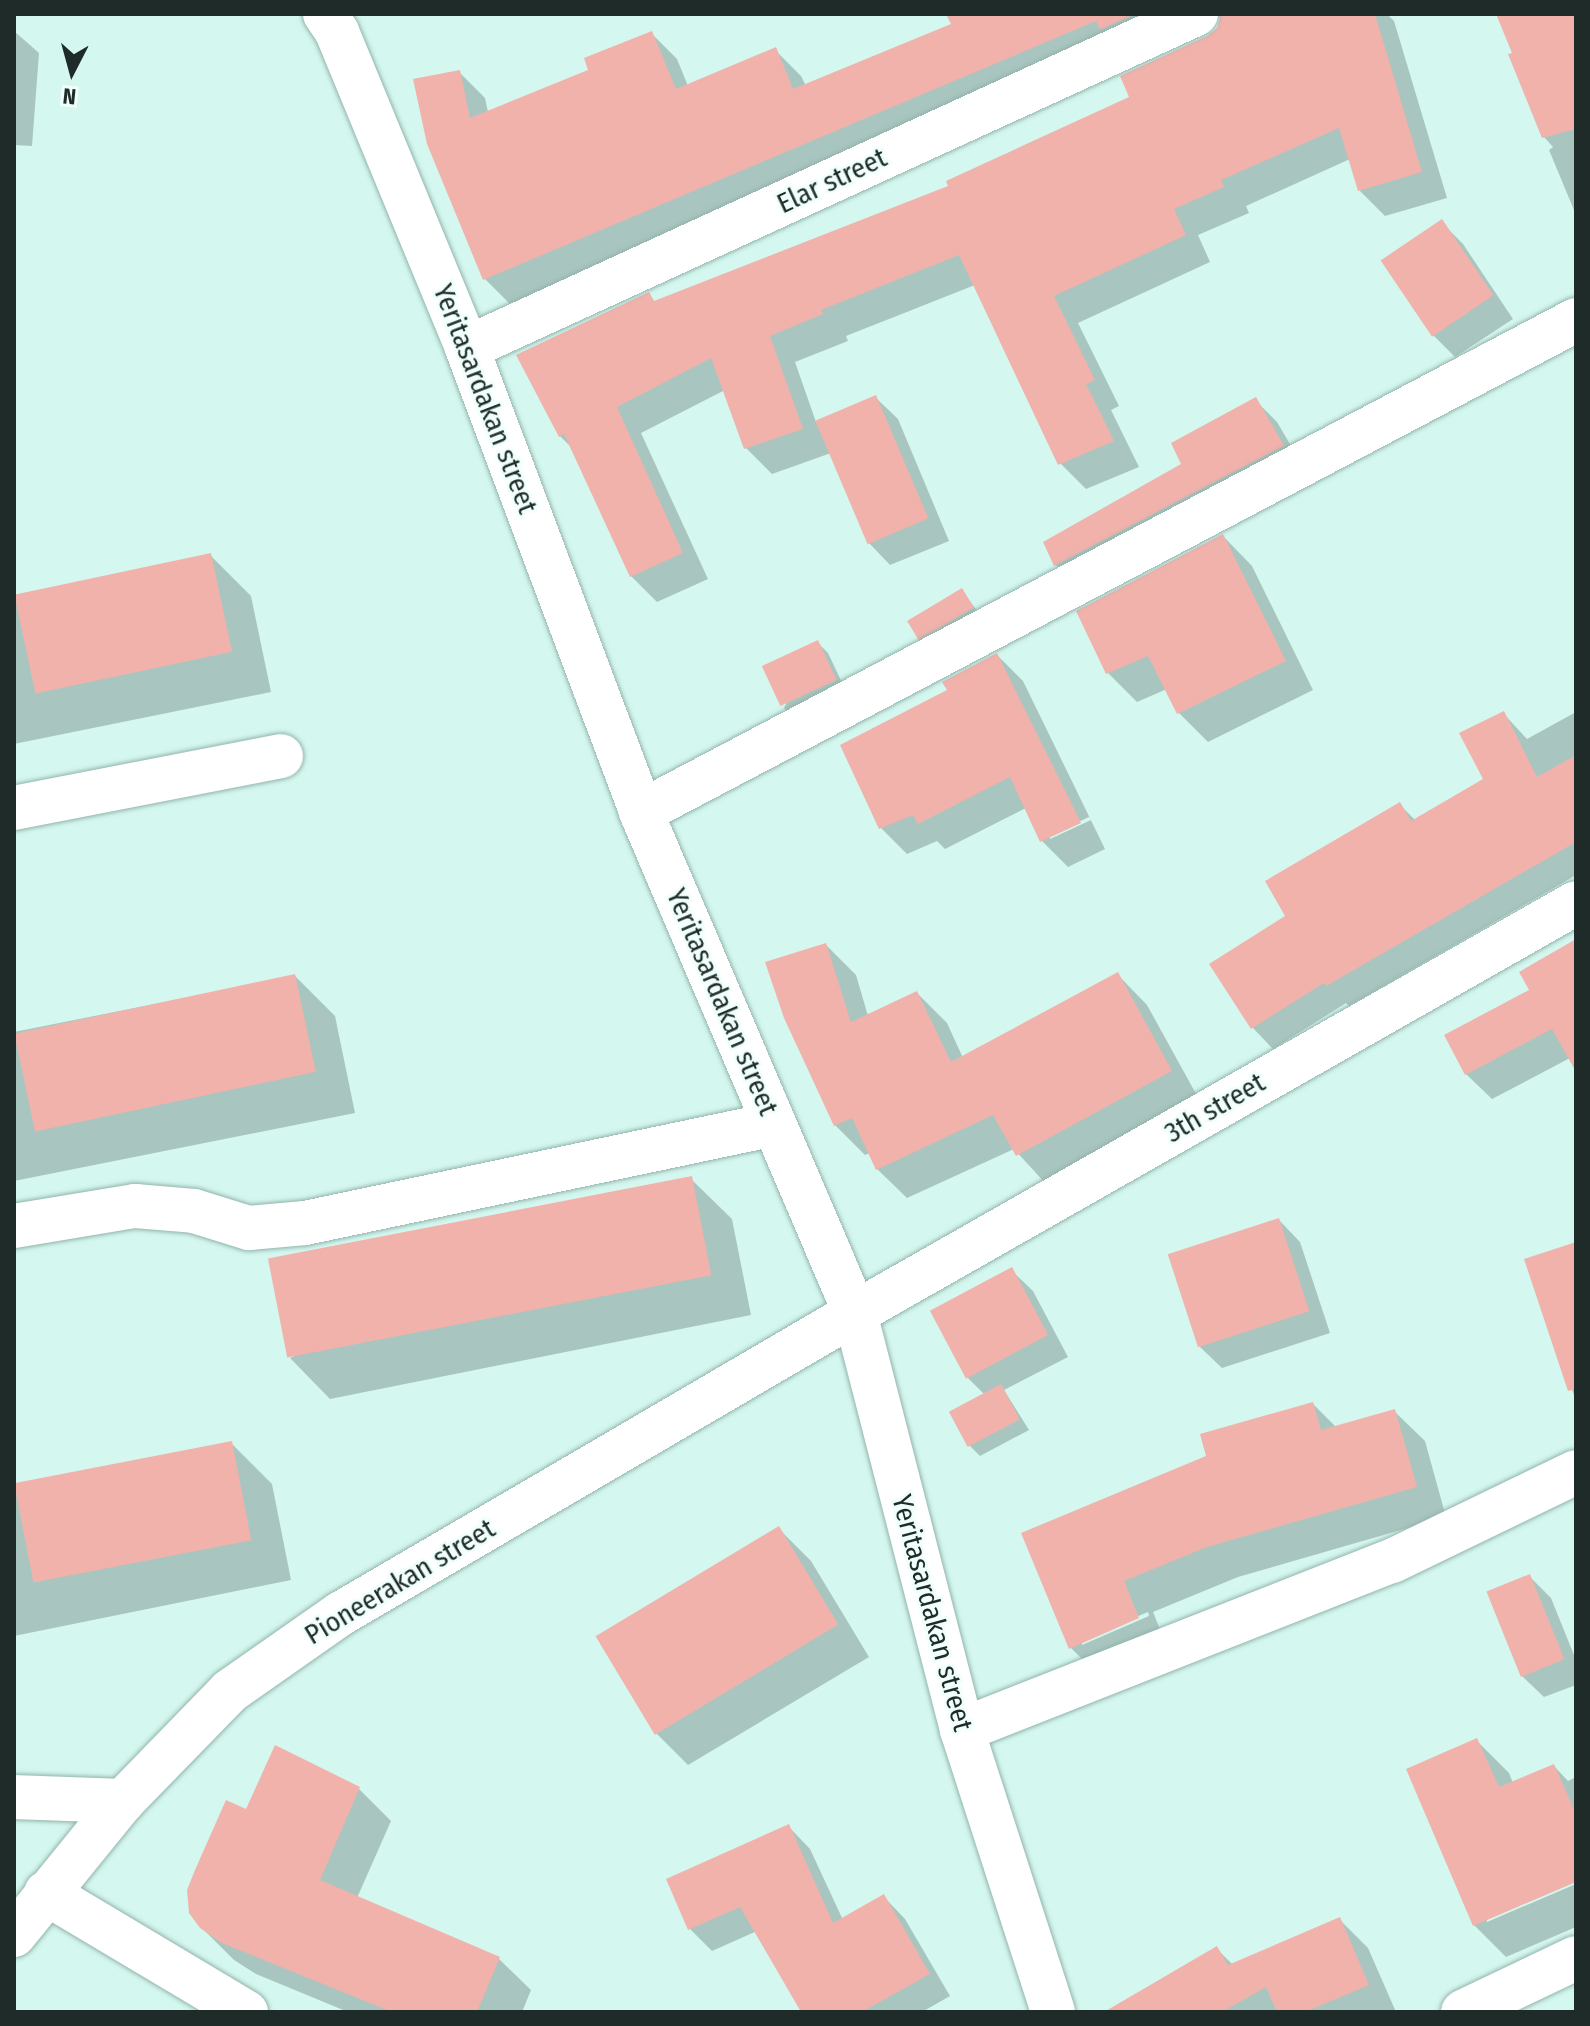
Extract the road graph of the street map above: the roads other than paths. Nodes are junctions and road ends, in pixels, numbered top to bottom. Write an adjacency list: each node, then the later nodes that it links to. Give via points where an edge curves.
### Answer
1 (325, 14): 4 (street, Yeritasardakan street, via 337,32)
2 (1196, 14): 4 (street, Elar street)
3 (1576, 320): 7 (street)
4 (467, 348): 7 (street, Yeritasardakan street)
5 (281, 756): 6 (street)
6 (14, 808)
7 (641, 812): 9 (street, Yeritasardakan street)
8 (1576, 903): 11 (street, 3th street)
9 (774, 1124): 10 (street, via 305,1223 249,1228 194,1211 135,1206); 11 (street, Yeritasardakan street)
10 (14, 1226)
11 (855, 1313): 13 (street, Yeritasardakan street); 15 (street, Pioneerakan street, via 340,1614 230,1691)
12 (1576, 1472): 13 (street, via 1392,1561)
13 (962, 1730): 20 (street, Yeritasardakan street)
14 (14, 1797): 15 (street)
15 (123, 1801): 16 (street, Pioneerakan street)
16 (46, 1893): 17 (street, Pioneerakan street); 19 (street)
17 (14, 1935)
18 (1576, 1958): 21 (street)
19 (246, 2012)
20 (1053, 2012)
21 (1463, 2012)

